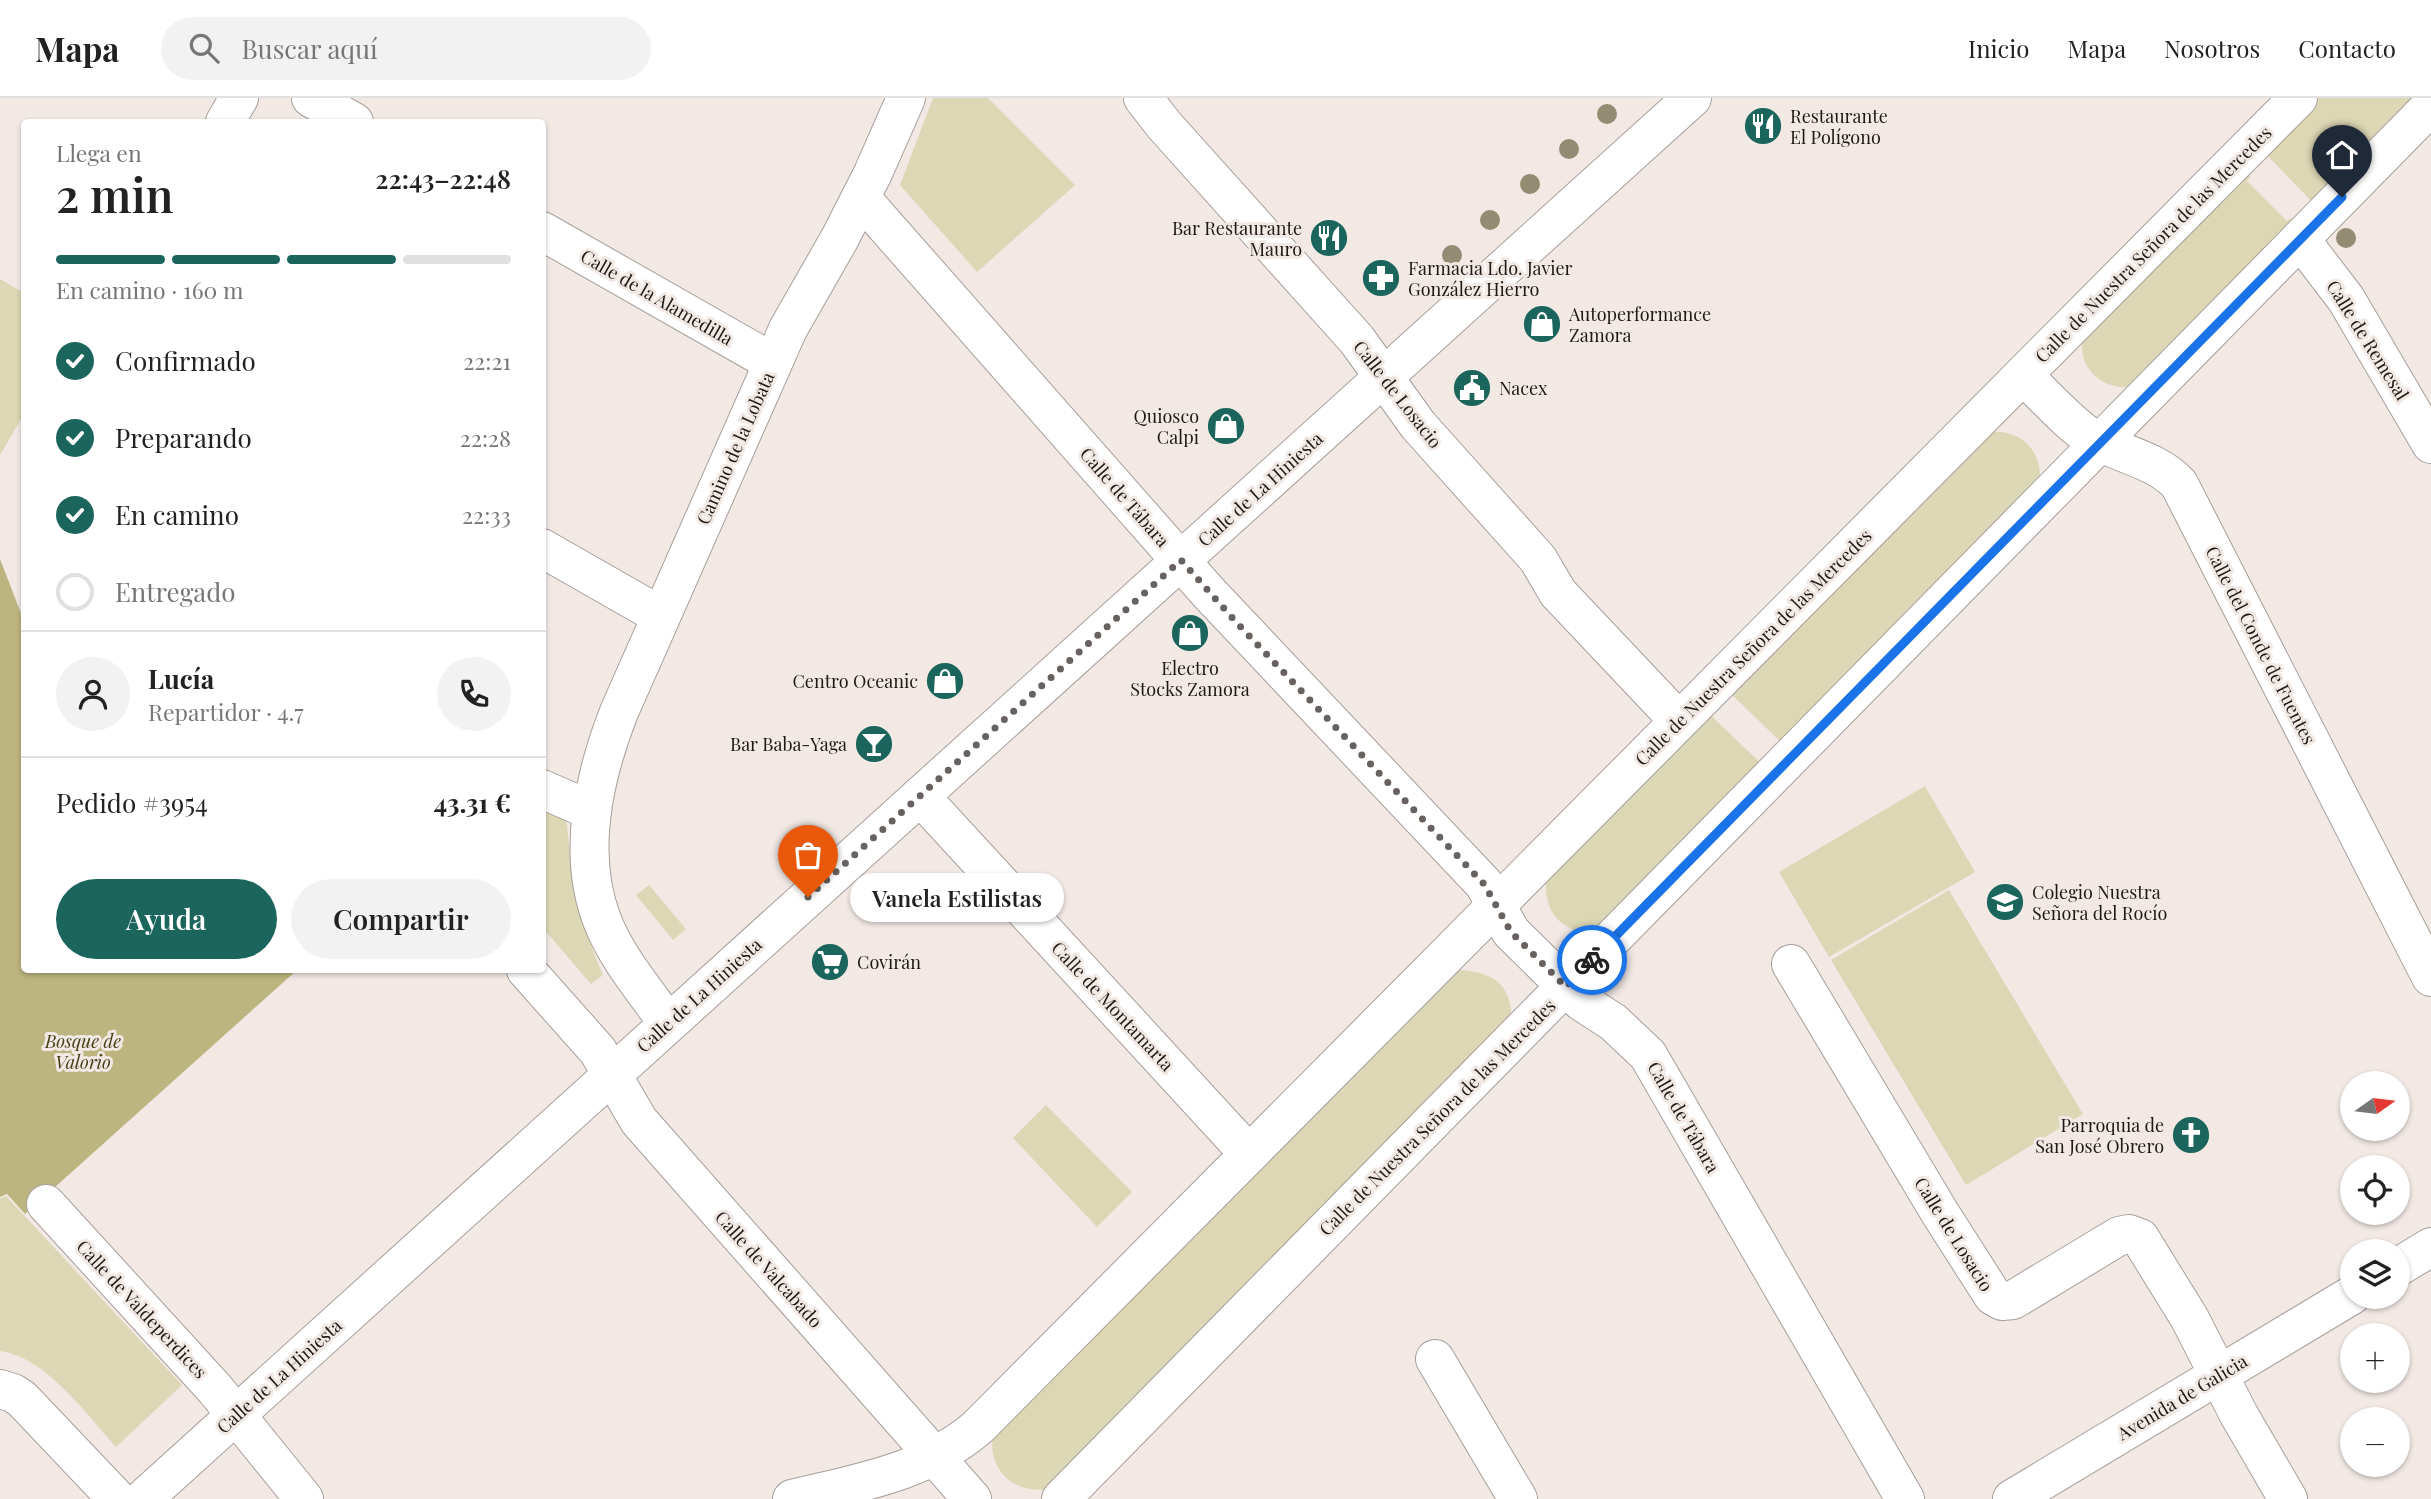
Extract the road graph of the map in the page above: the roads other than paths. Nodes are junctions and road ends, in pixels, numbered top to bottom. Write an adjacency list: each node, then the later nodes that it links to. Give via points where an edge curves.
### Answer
1 (239, 98): 8 (main road)
2 (311, 98): 9 (main road)
3 (906, 98): 10 (main road, Camino de la Lobata)
4 (1143, 98): 15 (main road, Calle de Losacio, via 1357,340)
5 (1692, 98): 15 (main road, Calle de La Hiniesta)
6 (2278, 105): 14 (main road, Calle de Nuestra Señora de las Mercedes)
7 (2431, 106): 12 (main road, Calle de Nuestra Señora de las Mercedes)
8 (227, 119)
9 (349, 119)
10 (861, 198): 13 (main road, Camino de la Lobata); 19 (main road, Calle de Tábara)
11 (546, 233): 13 (main road, Calle de la Alamedilla)
12 (2300, 239): 16 (main road, Calle de Nuestra Señora de las Mercedes); 17 (main road, Calle de Remesal, via 2346,299)
13 (772, 362): 20 (main road, Camino de la Lobata)
14 (2023, 375): 16 (main road, Calle del Conde de Fuentes); 21 (main road, Calle de Nuestra Señora de las Mercedes)
15 (1383, 377): 19 (main road, Calle de La Hiniesta); 21 (main road, Calle de Losacio, via 1418,425 1538,559 1558,593)
16 (2100, 443): 28 (main road, Calle del Conde de Fuentes, via 2164,471 2179,484); 29 (main road, Calle de Nuestra Señora de las Mercedes)
17 (2431, 444)
18 (546, 550): 20 (main road)
19 (1181, 560): 23 (main road, Calle de La Hiniesta); 25 (main road, Calle de Tábara, via 1484,884)
20 (661, 616): 24 (main road, Camino de la Lobata, via 612,731)
21 (1679, 721): 25 (main road, Calle de Nuestra Señora de las Mercedes)
22 (546, 791): 24 (main road)
23 (920, 796): 30 (main road, Calle de La Hiniesta); 32 (main road, Calle de Montamarta)
24 (592, 811): 30 (main road, Camino de la Lobata, via 591,871 602,919)
25 (1495, 906): 29 (main road, Calle de Tábara, via 1511,932); 32 (main road, Calle de Nuestra Señora de las Mercedes)
26 (1791, 964): 38 (main road, Calle de Losacio, via 1993,1296 2002,1301 2016,1299 2119,1236 2133,1235 2144,1244)
27 (529, 973): 31 (main road, via 598,1051)
28 (2431, 977)
29 (1566, 987): 47 (main road, Calle de Nuestra Señora de las Mercedes); 49 (main road, Calle de Tábara, via 1619,1026 1651,1060)
30 (668, 1023): 31 (main road, Calle de La Hiniesta)
31 (611, 1074): 40 (main road, Calle de La Hiniesta); 41 (main road, Calle de Valcabado, via 639,1121)
32 (1249, 1154): 41 (main road, Calle de Nuestra Señora de las Mercedes, via 978,1427)
33 (46, 1204): 40 (main road, Calle de Valdeperdices)
34 (2431, 1247): 35 (main road)
35 (2410, 1260)
36 (2340, 1302): 38 (main road, Avenida de Galicia)
37 (1435, 1359): 48 (main road)
38 (2219, 1374): 50 (main road, Avenida de Galicia); 51 (main road)
39 (0, 1389): 42 (main road, via 22,1399)
40 (236, 1415): 43 (main road, Calle de La Hiniesta); 44 (main road, Calle de Valdeperdices)
41 (936, 1456): 45 (main road, Calle de Nuestra Señora de las Mercedes, via 883,1476); 46 (main road, Calle de Valcabado)
42 (117, 1499)
43 (143, 1499)
44 (304, 1499)
45 (792, 1499)
46 (972, 1499)
47 (1061, 1499)
48 (1518, 1499)
49 (1905, 1499)
50 (2012, 1499)
51 (2288, 1499)

